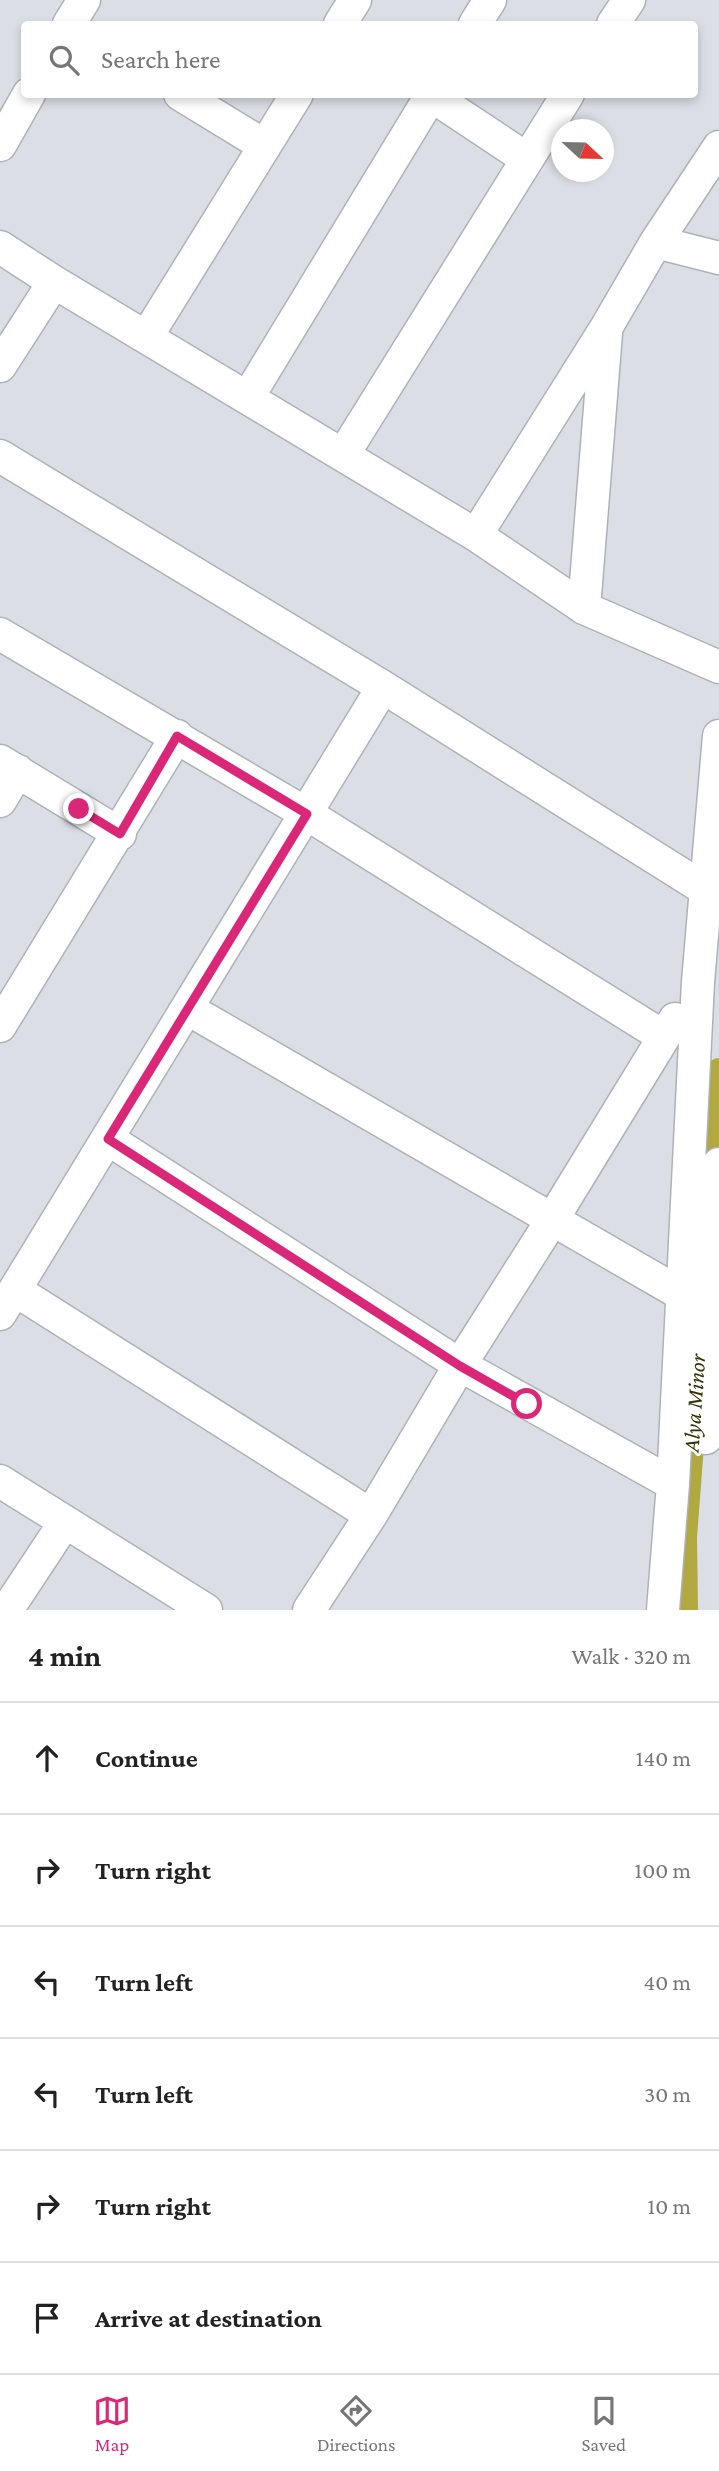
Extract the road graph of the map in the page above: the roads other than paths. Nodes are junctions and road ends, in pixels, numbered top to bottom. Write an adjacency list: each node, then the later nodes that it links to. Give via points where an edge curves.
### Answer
1 (84, 0): 5 (street)
2 (355, 0): 6 (street)
3 (490, 0): 7 (street)
4 (629, 0): 8 (street)
5 (71, 21)
6 (342, 21)
7 (477, 21)
8 (615, 21)
9 (27, 98): 15 (street)
10 (187, 98): 16 (street)
11 (295, 98): 16 (street)
12 (429, 98): 26 (street)
13 (436, 98): 18 (street)
14 (565, 98): 18 (street)
15 (0, 145)
16 (265, 146): 24 (street)
17 (719, 147): 19 (street)
18 (527, 159): 27 (street)
19 (656, 242): 21 (street); 23 (street)
20 (0, 247): 22 (street)
21 (719, 258)
22 (54, 282): 24 (street); 25 (street)
23 (606, 328): 29 (street); 30 (street)
24 (147, 336): 26 (street)
25 (0, 366)
26 (248, 397): 27 (street)
27 (344, 455): 29 (street)
28 (0, 456): 33 (street)
29 (476, 535): 30 (street)
30 (583, 608): 32 (street)
31 (0, 634): 34 (street)
32 (719, 667)
33 (383, 687): 38 (street); 40 (street)
34 (177, 736): 38 (street); 39 (street)
35 (719, 736): 40 (street)
36 (9, 766): 37 (street); 39 (street)
37 (0, 801)
38 (307, 814): 42 (street); 44 (street)
39 (120, 834): 43 (street)
40 (712, 894): 41 (street)
41 (698, 982): 44 (street); 48 (street)
42 (188, 1009): 45 (street); 47 (street)
43 (0, 1026)
44 (664, 1037): 47 (street)
45 (108, 1139): 49 (street); 50 (street)
46 (719, 1164): 51 (street)
47 (552, 1220): 48 (street); 50 (street)
48 (683, 1296): 51 (street)
49 (7, 1302): 54 (street)
50 (460, 1366): 53 (street); 54 (street)
51 (700, 1440): 53 (street)
52 (0, 1481): 55 (street)
53 (673, 1484): 60 (street)
54 (371, 1515): 59 (street)
55 (65, 1522): 56 (street); 57 (street)
56 (160, 1598): 58 (street)
57 (7, 1610)
58 (206, 1610)
59 (309, 1610)
60 (663, 1610)

